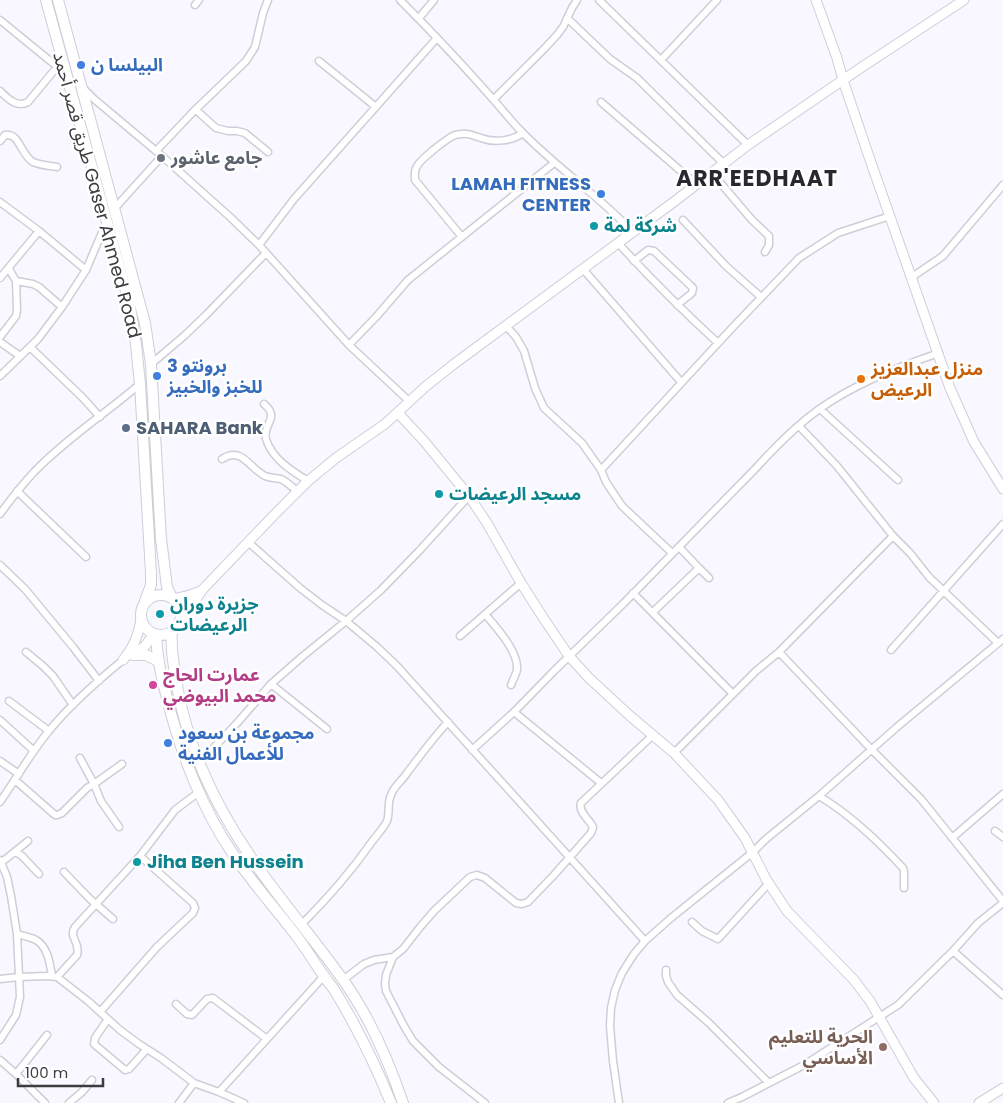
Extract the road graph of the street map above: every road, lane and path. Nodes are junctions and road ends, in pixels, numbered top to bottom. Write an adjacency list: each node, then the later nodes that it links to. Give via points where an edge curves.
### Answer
1 (46, 0): 20 (main road, طريق قصر أحمد Gaser Ahmed Road)
2 (58, 0): 22 (main road, طريق قصر أحمد Gaser Ahmed Road)
3 (268, 0): 27 (street, via 255,47 246,61)
4 (400, 0): 11 (street)
5 (434, 0): 11 (street)
6 (577, 0): 12 (street)
7 (599, 0): 16 (street)
8 (717, 0): 16 (street)
9 (816, 0): 15 (street)
10 (964, 0): 19 (street)
11 (418, 18): 14 (street)
12 (567, 18): 24 (street, via 544,49); 35 (street, via 610,59 637,78)
13 (0, 20): 18 (street)
14 (437, 38): 24 (street); 26 (street)
15 (837, 58): 19 (street, via 847,66); 21 (street)
16 (661, 60): 30 (street)
17 (320, 61): 26 (street)
18 (57, 67): 20 (street); 23 (street, via 24,105 18,105)
19 (859, 69): 21 (street)
20 (66, 74): 44 (main road, طريق قصر أحمد Gaser Ahmed Road)
21 (843, 80): 30 (street); 42 (street)
22 (81, 85): 31 (street); 41 (main road, طريق قصر أحمد Gaser Ahmed Road)
23 (0, 92)
24 (494, 99): 28 (street)
25 (601, 102): 38 (street)
26 (376, 107): 49 (street)
27 (196, 110): 31 (street); 32 (street, via 218,129 245,133)
28 (523, 133): 34 (street); 47 (street, via 512,139 499,140 460,134 451,137 417,166 415,180)
29 (0, 141): 36 (street, via 5,135 14,136 23,153 33,162)
30 (748, 145): 35 (street)
31 (156, 151): 33 (street)
32 (268, 152)
33 (162, 156): 41 (street); 49 (street)
34 (554, 163): 46 (street); 47 (street)
35 (724, 164): 37 (street)
36 (57, 167)
37 (712, 173): 38 (street); 50 (street, via 769,236 769,245)
38 (697, 185): 46 (street)
39 (1003, 186): 56 (street, via 943,256)
40 (0, 202): 45 (street)
41 (114, 209): 70 (main road, طريق قصر أحمد Gaser Ahmed Road, via 145,323)
42 (890, 216): 56 (street); 59 (street, via 838,233 799,258)
43 (683, 220): 59 (street, via 726,266)
44 (107, 222): 55 (street); 73 (main road, طريق قصر أحمد Gaser Ahmed Road, via 130,306)
45 (40, 231): 53 (street); 55 (street)
46 (633, 232): 48 (street)
47 (462, 237): 66 (street, via 408,280)
48 (618, 243): 52 (street); 54 (street)
49 (259, 245): 51 (street)
50 (764, 252)
51 (266, 253): 66 (street); 70 (street, via 206,315)
52 (634, 261): 60 (street); 60 (street, via 648,250 654,251 693,288 692,293)
53 (9, 269): 57 (street); 58 (street)
54 (583, 269): 62 (street); 72 (street)
55 (86, 270): 61 (street)
56 (912, 277): 68 (street)
57 (0, 278)
58 (16, 282): 61 (street, via 34,284); 63 (street, via 16,316)
59 (761, 297): 65 (street)
60 (677, 305): 65 (street)
61 (62, 306): 67 (street)
62 (506, 326): 74 (street); 81 (street, via 524,351 544,408 582,443)
63 (0, 337)
64 (0, 342): 69 (street)
65 (718, 342): 72 (street)
66 (349, 345): 74 (street)
67 (30, 347): 69 (street); 78 (street)
68 (939, 354): 76 (street, via 883,374); 84 (street, via 974,442)
69 (20, 356): 71 (street)
70 (151, 364): 102 (main road, طريق قصر أحمد Gaser Ahmed Road, via 161,538 167,587)
71 (1, 373)
72 (681, 382): 81 (street)
73 (140, 384): 78 (street); 103 (main road, طريق قصر أحمد Gaser Ahmed Road, via 151,573)
74 (410, 402): 77 (street)
75 (264, 404): 83 (street, via 272,418 266,433 271,450 286,467)
76 (820, 409): 79 (street); 82 (street)
77 (398, 413): 83 (street); 87 (street)
78 (100, 416): 85 (street, via 47,460)
79 (800, 426): 90 (street); 92 (street, via 773,449)
80 (222, 460): 86 (street, via 238,455 264,475 280,479)
81 (601, 470): 93 (street, via 622,506)
82 (898, 480)
83 (308, 481): 86 (street)
84 (1003, 489)
85 (17, 491): 88 (street); 94 (street)
86 (297, 491): 91 (street)
87 (469, 496): 98 (street); 108 (street, via 396,575)
88 (0, 512)
89 (1003, 524): 100 (street)
90 (894, 536): 100 (street); 115 (street)
91 (248, 542): 99 (street); 108 (street, via 300,588)
92 (679, 547): 93 (street); 96 (street)
93 (672, 553): 101 (street)
94 (86, 557)
95 (0, 565): 120 (street, via 25,589)
96 (699, 568): 97 (street); 104 (street)
97 (710, 578)
98 (522, 583): 105 (street); 117 (street)
99 (203, 590): 102 (street); 107 (street)
100 (943, 591): 112 (street); 113 (street)
101 (633, 593): 104 (street); 117 (street)
102 (173, 598): 103 (main road, via 158,594); 107 (main road, via 179,607)
103 (146, 601): 106 (main road)
104 (653, 612): 123 (street)
105 (485, 614): 111 (street); 122 (street, via 510,645 517,670)
106 (141, 619): 110 (main road); 118 (street, via 135,642)
107 (180, 621): 109 (main road)
108 (346, 621): 121 (street); 128 (street, via 397,666)
109 (172, 631): 110 (main road); 138 (main road, via 181,704)
110 (155, 634): 116 (street); 119 (main road)
111 (460, 636)
112 (1001, 641): 132 (street)
113 (891, 650)
114 (26, 652): 125 (street, via 53,676)
115 (779, 652): 123 (street); 132 (street)
116 (133, 655): 118 (street); 119 (main road, via 146,655)
117 (569, 656): 126 (street); 131 (street)
118 (123, 660): 120 (street)
119 (158, 661): 143 (main road, via 178,738)
120 (99, 681): 125 (street)
121 (271, 684): 129 (street); 138 (street)
122 (511, 685)
123 (733, 694): 135 (street)
124 (9, 701): 130 (street)
125 (73, 705): 130 (street)
126 (514, 712): 133 (street); 141 (street)
127 (0, 720): 134 (street)
128 (448, 722): 133 (street); 165 (street, via 394,789 386,821 360,858 328,899)
129 (327, 729)
130 (48, 732): 134 (street)
131 (652, 736): 135 (street); 141 (street)
132 (871, 749): 145 (street); 149 (street, via 921,799)
133 (472, 750): 155 (street)
134 (34, 751): 140 (street)
135 (674, 753): 153 (street, via 718,800)
136 (80, 758): 142 (street)
137 (0, 761): 140 (street)
138 (200, 762): 165 (main road, via 232,827)
139 (122, 764): 142 (street)
140 (17, 777): 142 (street, via 55,815); 146 (street)
141 (601, 783): 155 (street, via 579,806 593,827)
142 (94, 784): 147 (street)
143 (199, 792): 154 (street, via 176,810); 171 (main road, via 233,854)
144 (1003, 794): 149 (street)
145 (819, 796): 153 (street); 160 (street, via 855,821 903,868)
146 (0, 802)
147 (119, 827)
148 (995, 831): 150 (street)
149 (952, 838): 161 (street)
150 (1003, 838)
151 (28, 842): 152 (street)
152 (16, 852): 156 (street); 158 (street)
153 (753, 852): 159 (street); 167 (street)
154 (140, 856): 162 (street); 178 (street, via 193,903 193,913 157,947)
155 (570, 858): 167 (street); 169 (street, via 528,902 522,904 511,900 485,878 470,877 434,911)
156 (1, 861): 166 (street)
157 (64, 872): 162 (street)
158 (39, 874)
159 (769, 883): 164 (street, via 718,939); 179 (street, via 793,917 854,980)
160 (904, 888)
161 (1003, 902): 168 (street, via 978,923)
162 (97, 903): 163 (street); 173 (street, via 73,931 77,955)
163 (113, 919)
164 (692, 922)
165 (301, 925): 175 (main road)
166 (17, 934): 172 (street); 173 (street, via 38,941 46,952)
167 (645, 941): 199 (street, via 622,973 611,1008 613,1062)
168 (953, 952): 176 (street); 179 (street)
169 (394, 957): 175 (street, via 374,960); 198 (street, via 386,975 386,991 408,1034 439,1067)
170 (666, 970): 189 (street, via 671,988)
171 (324, 976): 182 (street); 196 (main road, via 356,1028)
172 (19, 977): 173 (street); 174 (street); 183 (street, via 19,1007)
173 (55, 977): 178 (street)
174 (0, 979)
175 (343, 980): 197 (main road, via 380,1045)
176 (1003, 994)
177 (176, 1004): 182 (street, via 192,1015 206,999 213,998)
178 (100, 1012): 180 (street)
179 (880, 1018): 189 (street, via 804,1065); 201 (street, via 914,1078)
180 (108, 1019): 184 (street); 184 (street, via 94,1044 125,1070)
181 (47, 1035): 186 (street)
182 (267, 1039): 191 (street)
183 (0, 1040)
184 (146, 1050): 188 (street)
185 (0, 1060): 186 (street)
186 (16, 1074): 192 (street)
187 (92, 1080): 193 (street)
188 (194, 1082): 191 (street); 194 (street)
189 (768, 1083): 200 (street)
190 (1003, 1088): 202 (street)
191 (219, 1092): 195 (street)
192 (45, 1103)
193 (69, 1103)
194 (179, 1103)
195 (244, 1103)
196 (391, 1103)
197 (403, 1103)
198 (485, 1103)
199 (619, 1103)
200 (728, 1103)
201 (934, 1103)
202 (979, 1103)

